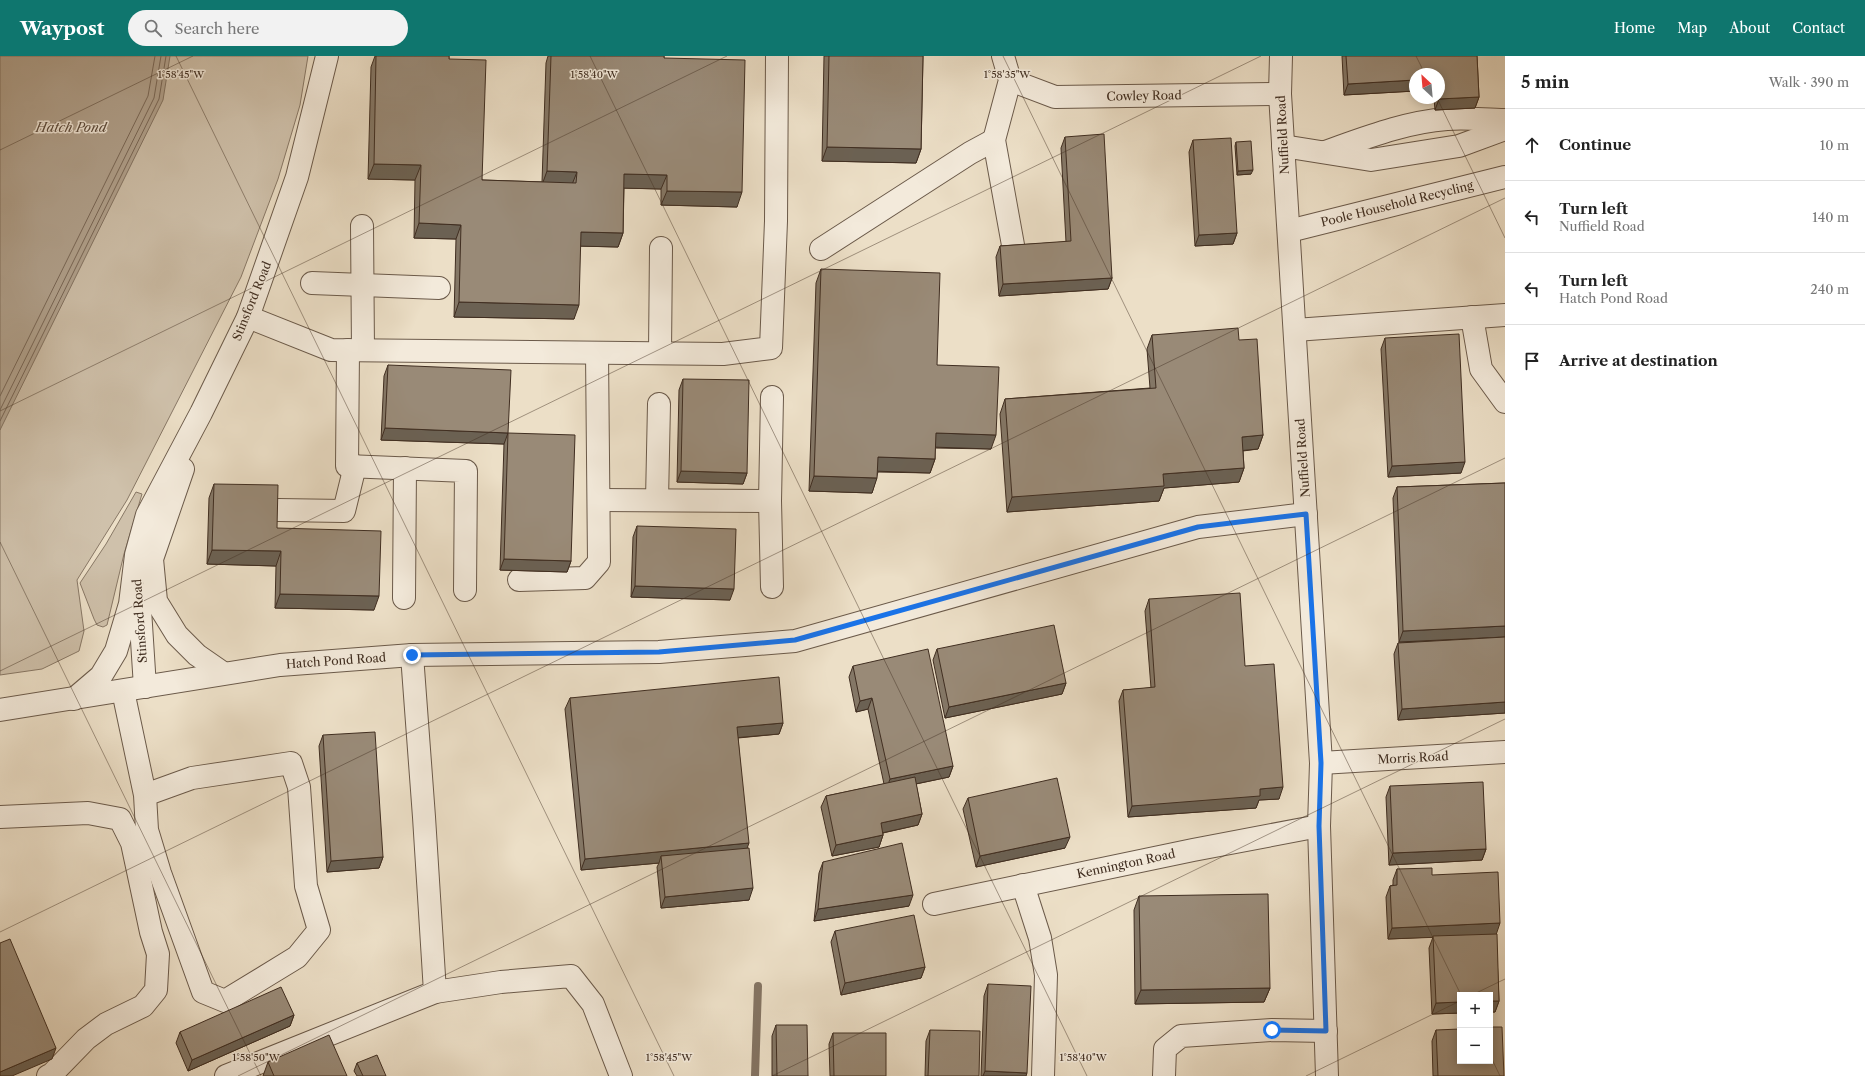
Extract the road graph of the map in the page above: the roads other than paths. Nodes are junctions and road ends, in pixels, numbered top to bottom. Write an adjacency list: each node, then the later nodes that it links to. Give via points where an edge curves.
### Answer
1 (327, 56): 22 (street, Stinsford Road, via 298,177)
2 (777, 56): 27 (street, via 776,221 771,348 723,354)
3 (1003, 56): 5 (street)
4 (1280, 56): 6 (street, Nuffield Road)
5 (1010, 80): 6 (street, Cowley Road, via 1055,97); 9 (street)
6 (1280, 94): 10 (street, Nuffield Road)
7 (1505, 120): 11 (street, via 1447,119 1404,126)
8 (1505, 129): 11 (street, via 1459,146 1371,160)
9 (994, 140): 15 (street); 17 (street)
10 (1283, 146): 11 (street); 14 (street, Nuffield Road)
11 (1322, 153)
12 (1505, 177): 14 (street, Poole Household Recycling)
13 (362, 226): 19 (street)
14 (1289, 230): 24 (street, Nuffield Road)
15 (1013, 245)
16 (661, 248): 27 (street)
17 (821, 249)
18 (312, 283): 19 (street)
19 (362, 285): 20 (street); 25 (street)
20 (439, 288)
21 (1505, 315): 23 (street)
22 (248, 317): 25 (street, via 331,350); 31 (street, Stinsford Road)
23 (1472, 317): 24 (street); 29 (street, via 1481,369)
24 (1295, 330): 38 (street, Nuffield Road)
25 (355, 350): 26 (street); 32 (street, via 347,466)
26 (596, 353): 27 (street); 34 (street)
27 (660, 353)
28 (772, 397): 36 (street)
29 (1505, 402)
30 (659, 404): 35 (street)
31 (201, 413): 39 (street, Stinsford Road, via 147,516); 45 (street, via 152,559 156,601 177,635 197,655)
32 (355, 466): 33 (street); 37 (street, via 344,511)
33 (405, 468): 42 (street, via 466,471); 43 (street)
34 (599, 500): 35 (street); 40 (street, via 600,562 585,578)
35 (657, 500): 36 (street)
36 (770, 500): 41 (street)
37 (278, 510)
38 (1306, 514): 44 (street, Hatch Pond Road, via 1198,527 795,640 659,652); 51 (street, Nuffield Road)
39 (136, 555): 46 (street, Stinsford Road); 48 (street, Stinsford Road, via 130,604 116,651 101,676)
40 (519, 580)
41 (772, 587)
42 (465, 590)
43 (404, 598)
44 (412, 655): 45 (street, Hatch Pond Road, via 280,665); 57 (street)
45 (223, 673): 46 (street, Hatch Pond Road)
46 (145, 687): 47 (street, Hatch Pond Road)
47 (123, 691): 48 (street, Hatch Pond Road); 52 (street)
48 (74, 699): 49 (street, Hatch Pond Road)
49 (0, 710)
50 (1505, 752): 51 (street, Morris Road)
51 (1321, 763): 54 (street, Nuffield Road)
52 (145, 795): 52 (street, via 192,778 291,763 299,787 306,886 319,930 297,957 225,1001 203,992 147,830)
53 (0, 817): 59 (street, via 88,813 120,819 132,842 150,932 158,954 156,990 143,1006 106,1024 86,1039)
54 (1319, 826): 55 (street, Kennington Road); 58 (street, Nuffield Road)
55 (1023, 885): 56 (street, Kennington Road); 62 (street, via 1040,938 1046,975)
56 (934, 904)
57 (435, 992): 60 (street); 61 (street, via 501,982 571,976 593,1004)
58 (1326, 1031): 63 (street, via 1272,1030 1181,1036 1165,1049); 64 (street, Nuffield Road)
59 (48, 1076)
60 (226, 1076)
61 (621, 1076)
62 (1043, 1076)
63 (1164, 1076)
64 (1327, 1076)

